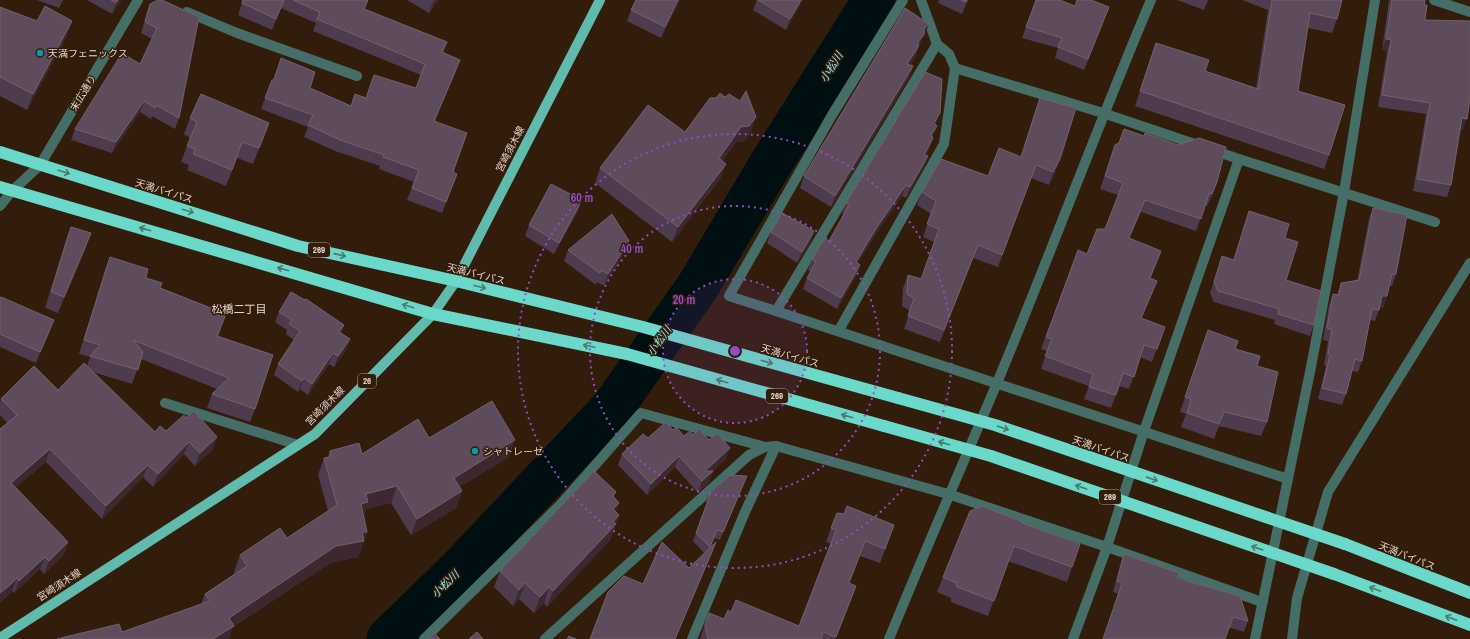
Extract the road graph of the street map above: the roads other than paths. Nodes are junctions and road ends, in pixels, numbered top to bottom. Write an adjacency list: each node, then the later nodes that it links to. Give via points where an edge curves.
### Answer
1 (138, 0): 16 (street, 末広通り)
2 (600, 0): 22 (main road, 宮崎須木線 / 26)
3 (903, 0): 23 (street, via 832,115 729,296)
4 (921, 0): 10 (street)
5 (1151, 0): 13 (street)
6 (1375, 0): 18 (street)
7 (1434, 0): 9 (street)
8 (180, 9): 12 (street, via 237,33)
9 (1470, 12)
10 (937, 44): 11 (street, via 949,54); 23 (street)
11 (955, 68): 13 (street); 25 (street, via 944,144)
12 (357, 76)
13 (1103, 113): 15 (street); 26 (street)
14 (0, 152): 16 (highway, 天満バイパス / 269)
15 (1239, 160): 18 (street); 28 (street)
16 (40, 165): 17 (street, 末広通り); 22 (highway, 天満バイパス / 269, one-way to 22, via 298,246)
17 (6, 189): 19 (street, 末広通り); 24 (highway, 269, one-way to 17)
18 (1344, 192): 20 (street); 32 (street)
19 (0, 206)
20 (1435, 222)
21 (1470, 263): 45 (street, via 1328,492 1297,598)
22 (456, 281): 24 (main road, 宮崎須木線 / 26); 35 (highway, 天満バイパス / 269, one-way to 35, bridge, via 643,327 995,425 1345,544)
23 (776, 311): 25 (street)
24 (434, 314): 29 (main road, 宮崎須木線 / 26, via 315,434); 37 (highway, 269, one-way to 24, bridge, via 1334,574 991,456 627,354)
25 (839, 330): 26 (street)
26 (997, 383): 28 (street); 33 (street)
27 (165, 403): 29 (street)
28 (1144, 431): 32 (street); 34 (street)
29 (298, 445): 38 (main road, 宮崎須木線 / 26)
30 (776, 446): 31 (street); 33 (street); 41 (street, via 745,512)
31 (765, 447): 39 (street, via 641,413 560,505); 40 (street, via 749,455)
32 (1288, 479): 36 (street)
33 (948, 494): 34 (street); 42 (street)
34 (1106, 547): 36 (street); 43 (street)
35 (1470, 594)
36 (1262, 602): 44 (street)
37 (1469, 625)
38 (0, 638)
39 (424, 639)
40 (545, 639)
41 (692, 639)
42 (890, 639)
43 (1072, 639)
44 (1255, 639)
45 (1292, 639)

